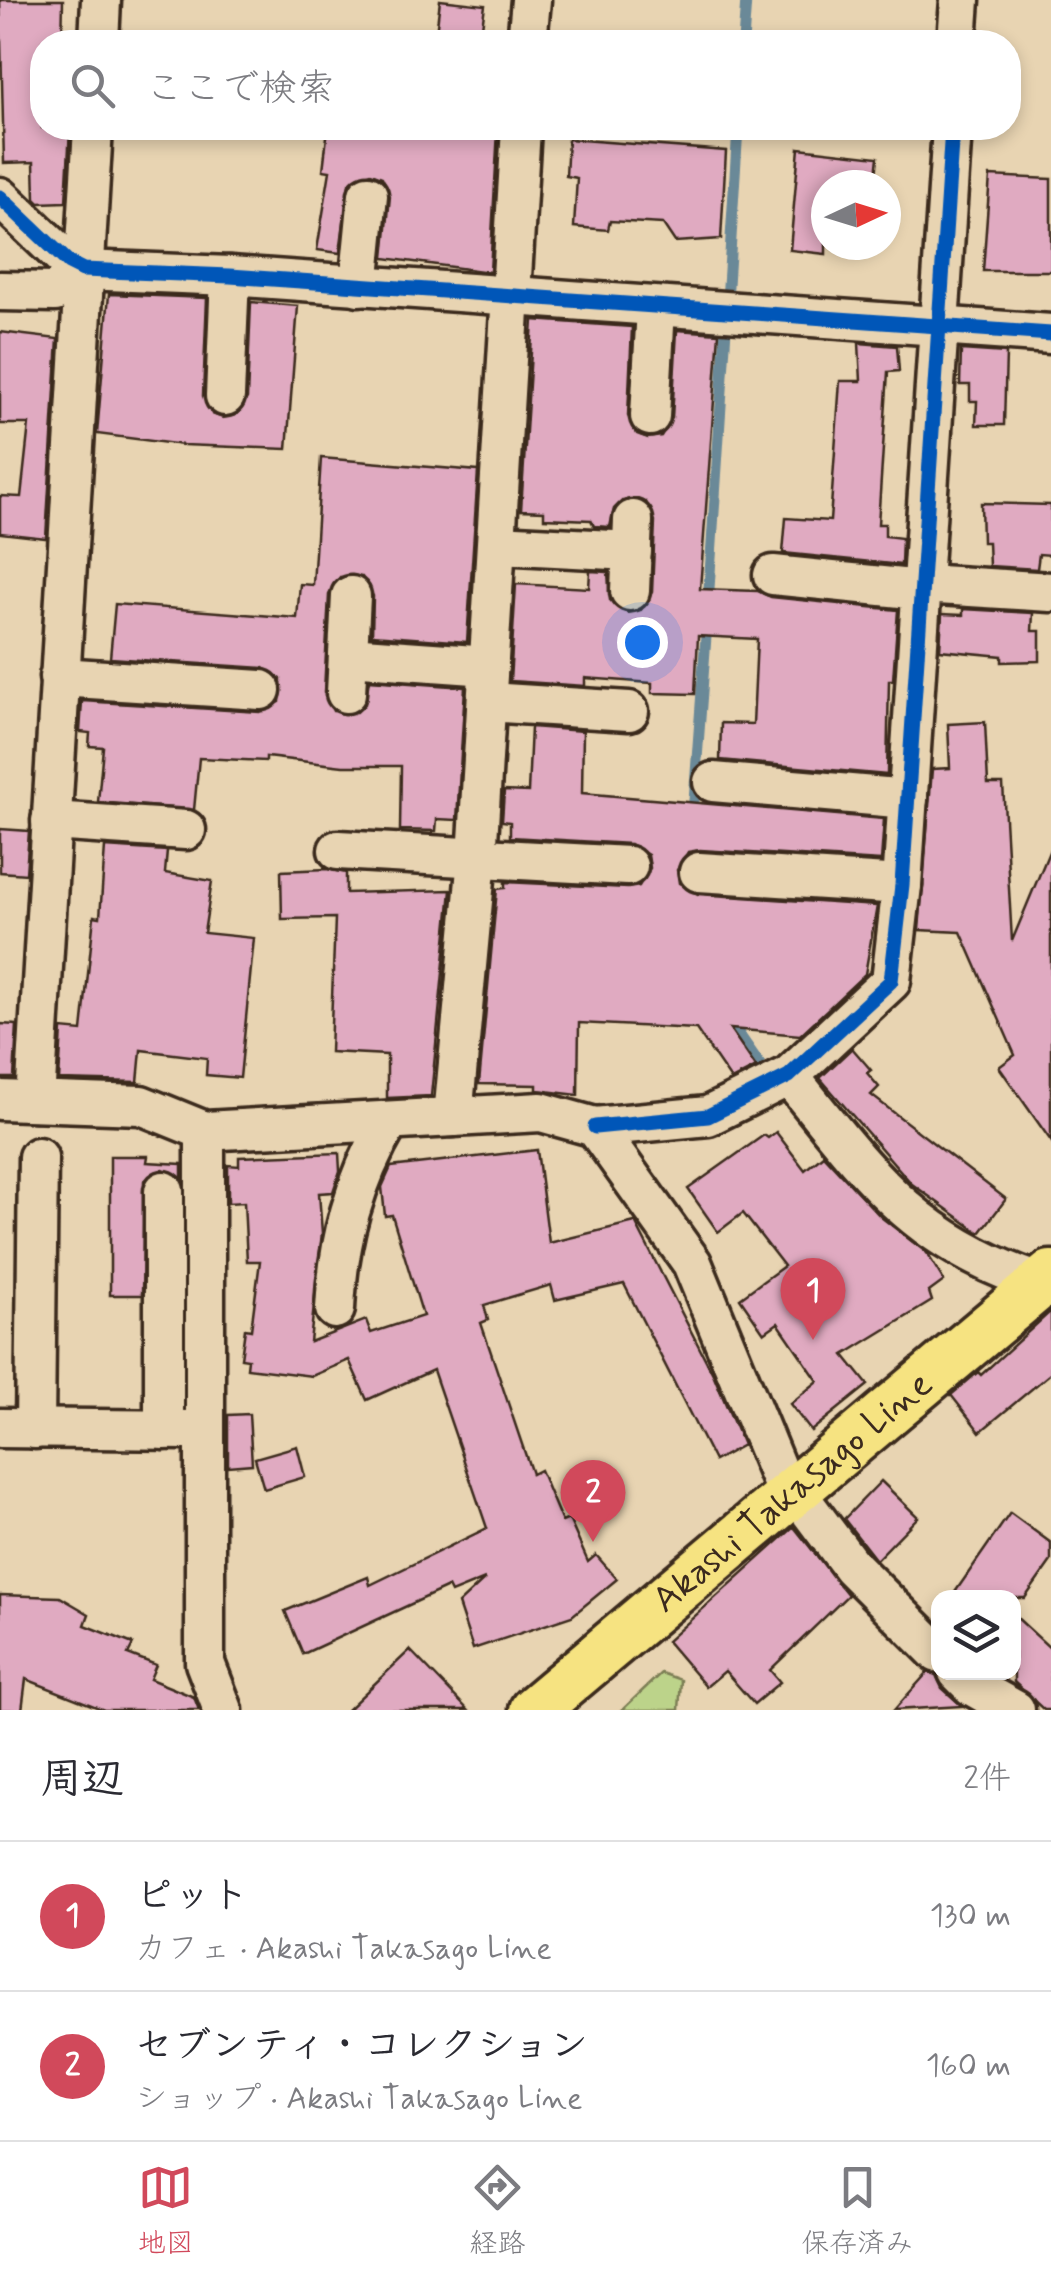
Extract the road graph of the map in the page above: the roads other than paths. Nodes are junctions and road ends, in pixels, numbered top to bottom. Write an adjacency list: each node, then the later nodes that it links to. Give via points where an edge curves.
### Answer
1 (102, 0): 4 (street)
2 (530, 0): 5 (street)
3 (960, 0): 6 (street)
4 (99, 30)
5 (529, 30)
6 (958, 30)
7 (92, 140): 12 (street)
8 (520, 140): 16 (street)
9 (951, 140): 18 (street)
10 (368, 195): 14 (street)
11 (0, 198): 12 (street)
12 (83, 270): 13 (street); 15 (street, via 55,292); 29 (street)
13 (230, 276): 14 (street); 20 (street)
14 (358, 286): 16 (street)
15 (0, 291)
16 (509, 296): 17 (street); 22 (street)
17 (656, 308): 18 (street); 21 (street)
18 (939, 329): 19 (street); 24 (street)
19 (1051, 334)
20 (225, 396)
21 (650, 416)
22 (498, 544): 25 (street, via 632,536); 30 (street)
23 (772, 575): 24 (street)
24 (922, 587): 26 (street); 35 (street)
25 (630, 590)
26 (1051, 592)
27 (351, 596): 28 (street)
28 (348, 656): 30 (street); 32 (street)
29 (60, 677): 31 (street); 36 (street)
30 (488, 684): 33 (street); 39 (street)
31 (260, 690)
32 (346, 694)
33 (629, 711)
34 (713, 782): 35 (street)
35 (908, 799): 42 (street)
36 (51, 821): 37 (street); 44 (street)
37 (186, 830)
38 (338, 850): 39 (street)
39 (477, 858): 40 (street); 45 (street)
40 (628, 866)
41 (699, 872): 42 (street)
42 (902, 885): 43 (street, via 892,981)
43 (789, 1076): 47 (street, via 708,1116); 51 (street, via 897,1204 964,1252)
44 (17, 1100): 48 (street, via 141,1106)
45 (453, 1117): 46 (street); 47 (street, via 541,1112)
46 (389, 1122): 48 (street); 52 (street, via 353,1198 339,1253)
47 (595, 1126): 56 (street, via 692,1263)
48 (205, 1131): 55 (street)
49 (38, 1157): 53 (street)
50 (164, 1191): 54 (street)
51 (1046, 1279): 56 (main road, Akashi Takasago Line)
52 (335, 1309)
53 (18, 1428): 54 (street)
54 (164, 1430): 55 (street)
55 (205, 1430): 59 (street, via 205,1663)
56 (792, 1494): 57 (street); 60 (main road, Akashi Takasago Line)
57 (931, 1647)
58 (970, 1680): 61 (street)
59 (223, 1710)
60 (534, 1710)
61 (1015, 1710)

